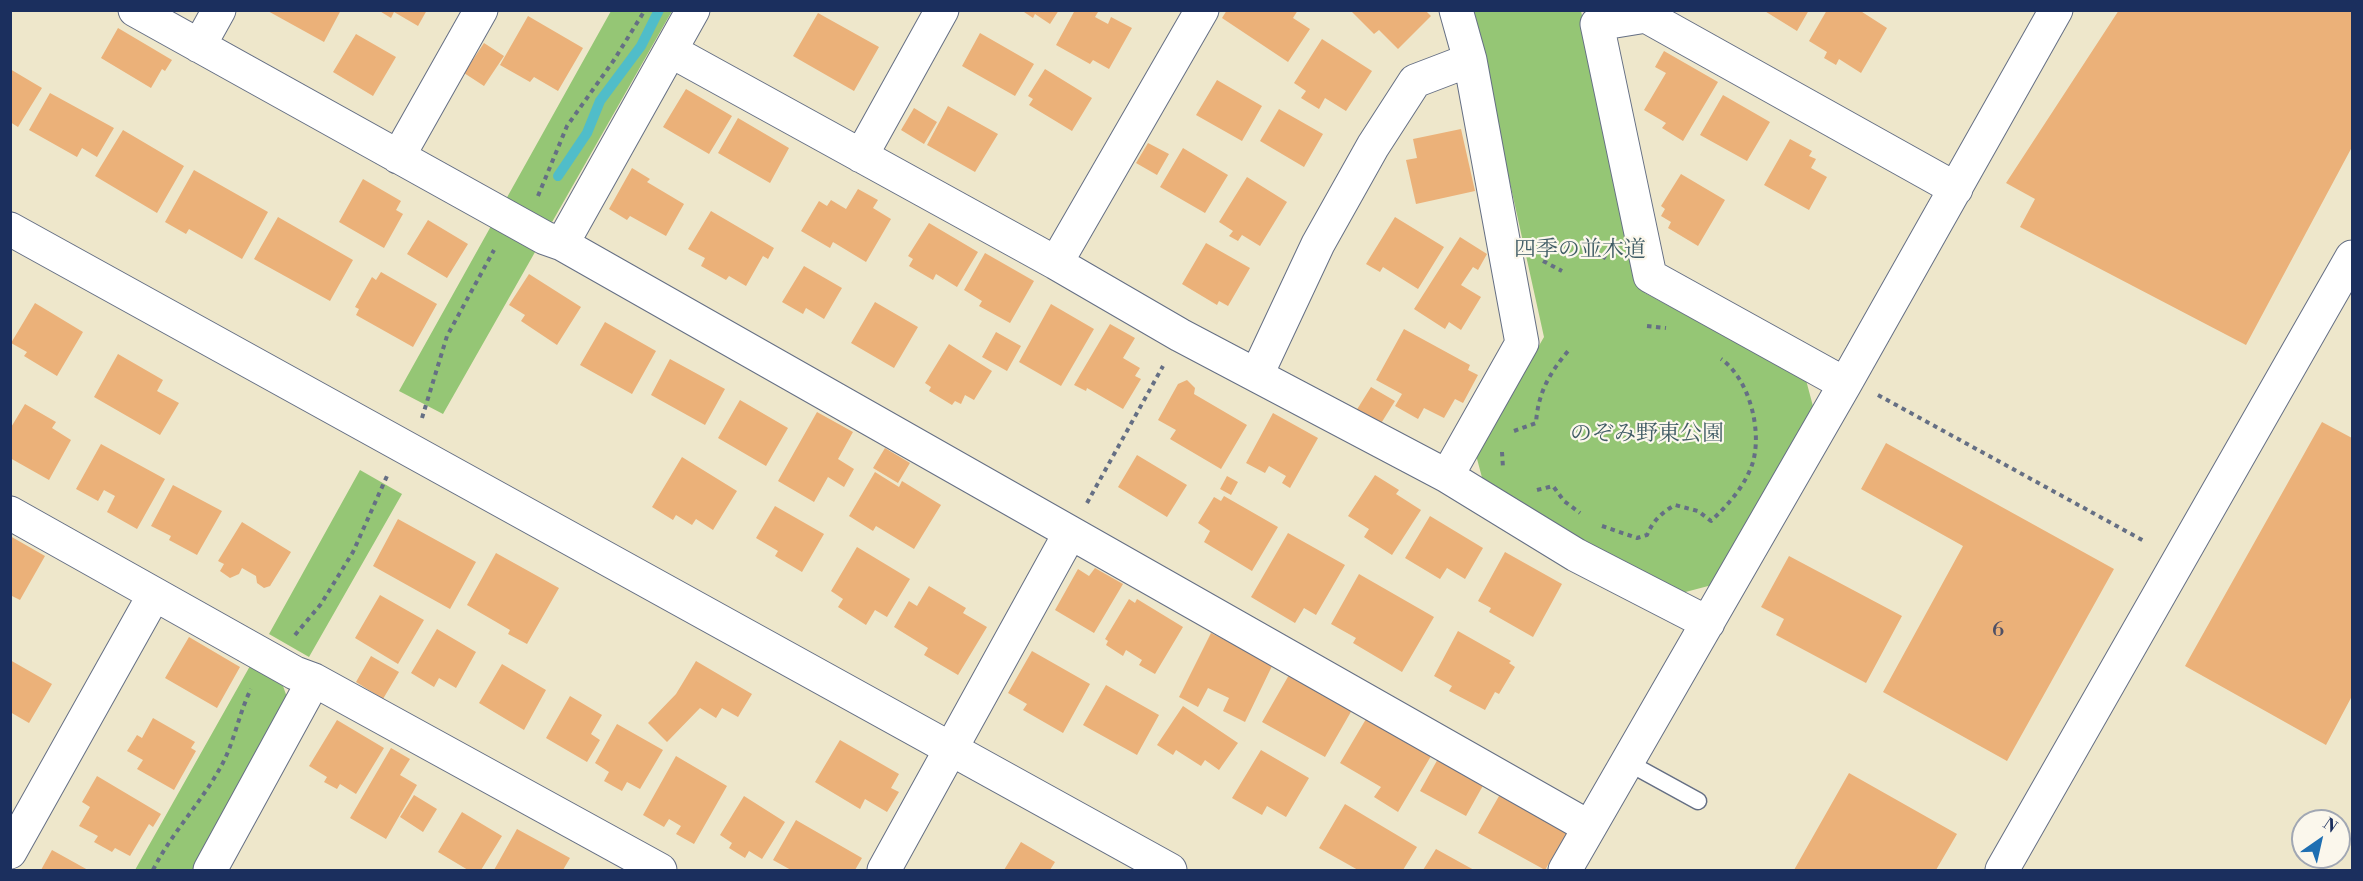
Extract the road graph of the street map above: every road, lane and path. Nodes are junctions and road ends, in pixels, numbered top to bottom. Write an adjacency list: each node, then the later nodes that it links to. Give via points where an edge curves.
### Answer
1 (135, 10): 9 (street)
2 (219, 10): 9 (street)
3 (481, 10): 13 (street)
4 (693, 10): 10 (street)
5 (942, 10): 12 (street)
6 (1202, 10): 18 (street)
7 (1456, 10): 11 (street)
8 (2056, 10): 14 (street)
9 (199, 46): 13 (street)
10 (671, 51): 12 (street); 16 (street)
11 (1470, 60): 24 (street, via 1414,81 1318,244); 29 (street, via 1522,343)
12 (861, 156): 18 (street)
13 (398, 157): 16 (street)
14 (1956, 189): 25 (street); 25 (street, via 1647,16 1597,24 1650,276)
15 (10, 229): 39 (street)
16 (562, 244): 34 (street)
17 (2352, 257): 49 (street)
18 (1056, 263): 21 (street)
19 (1647, 326): 20 (path)
20 (1671, 329)
21 (1179, 335): 24 (street); 34 (path)
22 (1568, 351): 26 (path, via 1541,391 1536,423)
23 (1719, 357): 33 (path, via 1742,384 1752,409 1755,452 1735,495 1711,521 1698,511 1675,506 1652,523 1647,536 1637,538)
24 (1257, 374): 29 (street)
25 (1858, 388): 35 (path); 37 (street)
26 (1510, 433)
27 (1502, 450): 28 (path)
28 (1506, 473)
29 (1447, 476): 37 (street, via 1576,555)
30 (1531, 489): 32 (path, via 1553,486 1564,501)
31 (10, 513): 36 (street)
32 (1584, 516)
33 (1596, 524)
34 (1070, 533): 39 (street); 42 (street)
35 (2144, 541)
36 (154, 595): 38 (street); 43 (street)
37 (1708, 623): 40 (street)
38 (314, 680): 44 (street); 45 (street)
39 (951, 749): 46 (street); 47 (street)
40 (1627, 762): 41 (lane); 42 (street)
41 (1698, 801)
42 (1588, 827): 48 (street)
43 (10, 852)
44 (210, 870)
45 (660, 870)
46 (884, 870)
47 (1170, 870)
48 (1565, 870)
49 (2002, 870)

